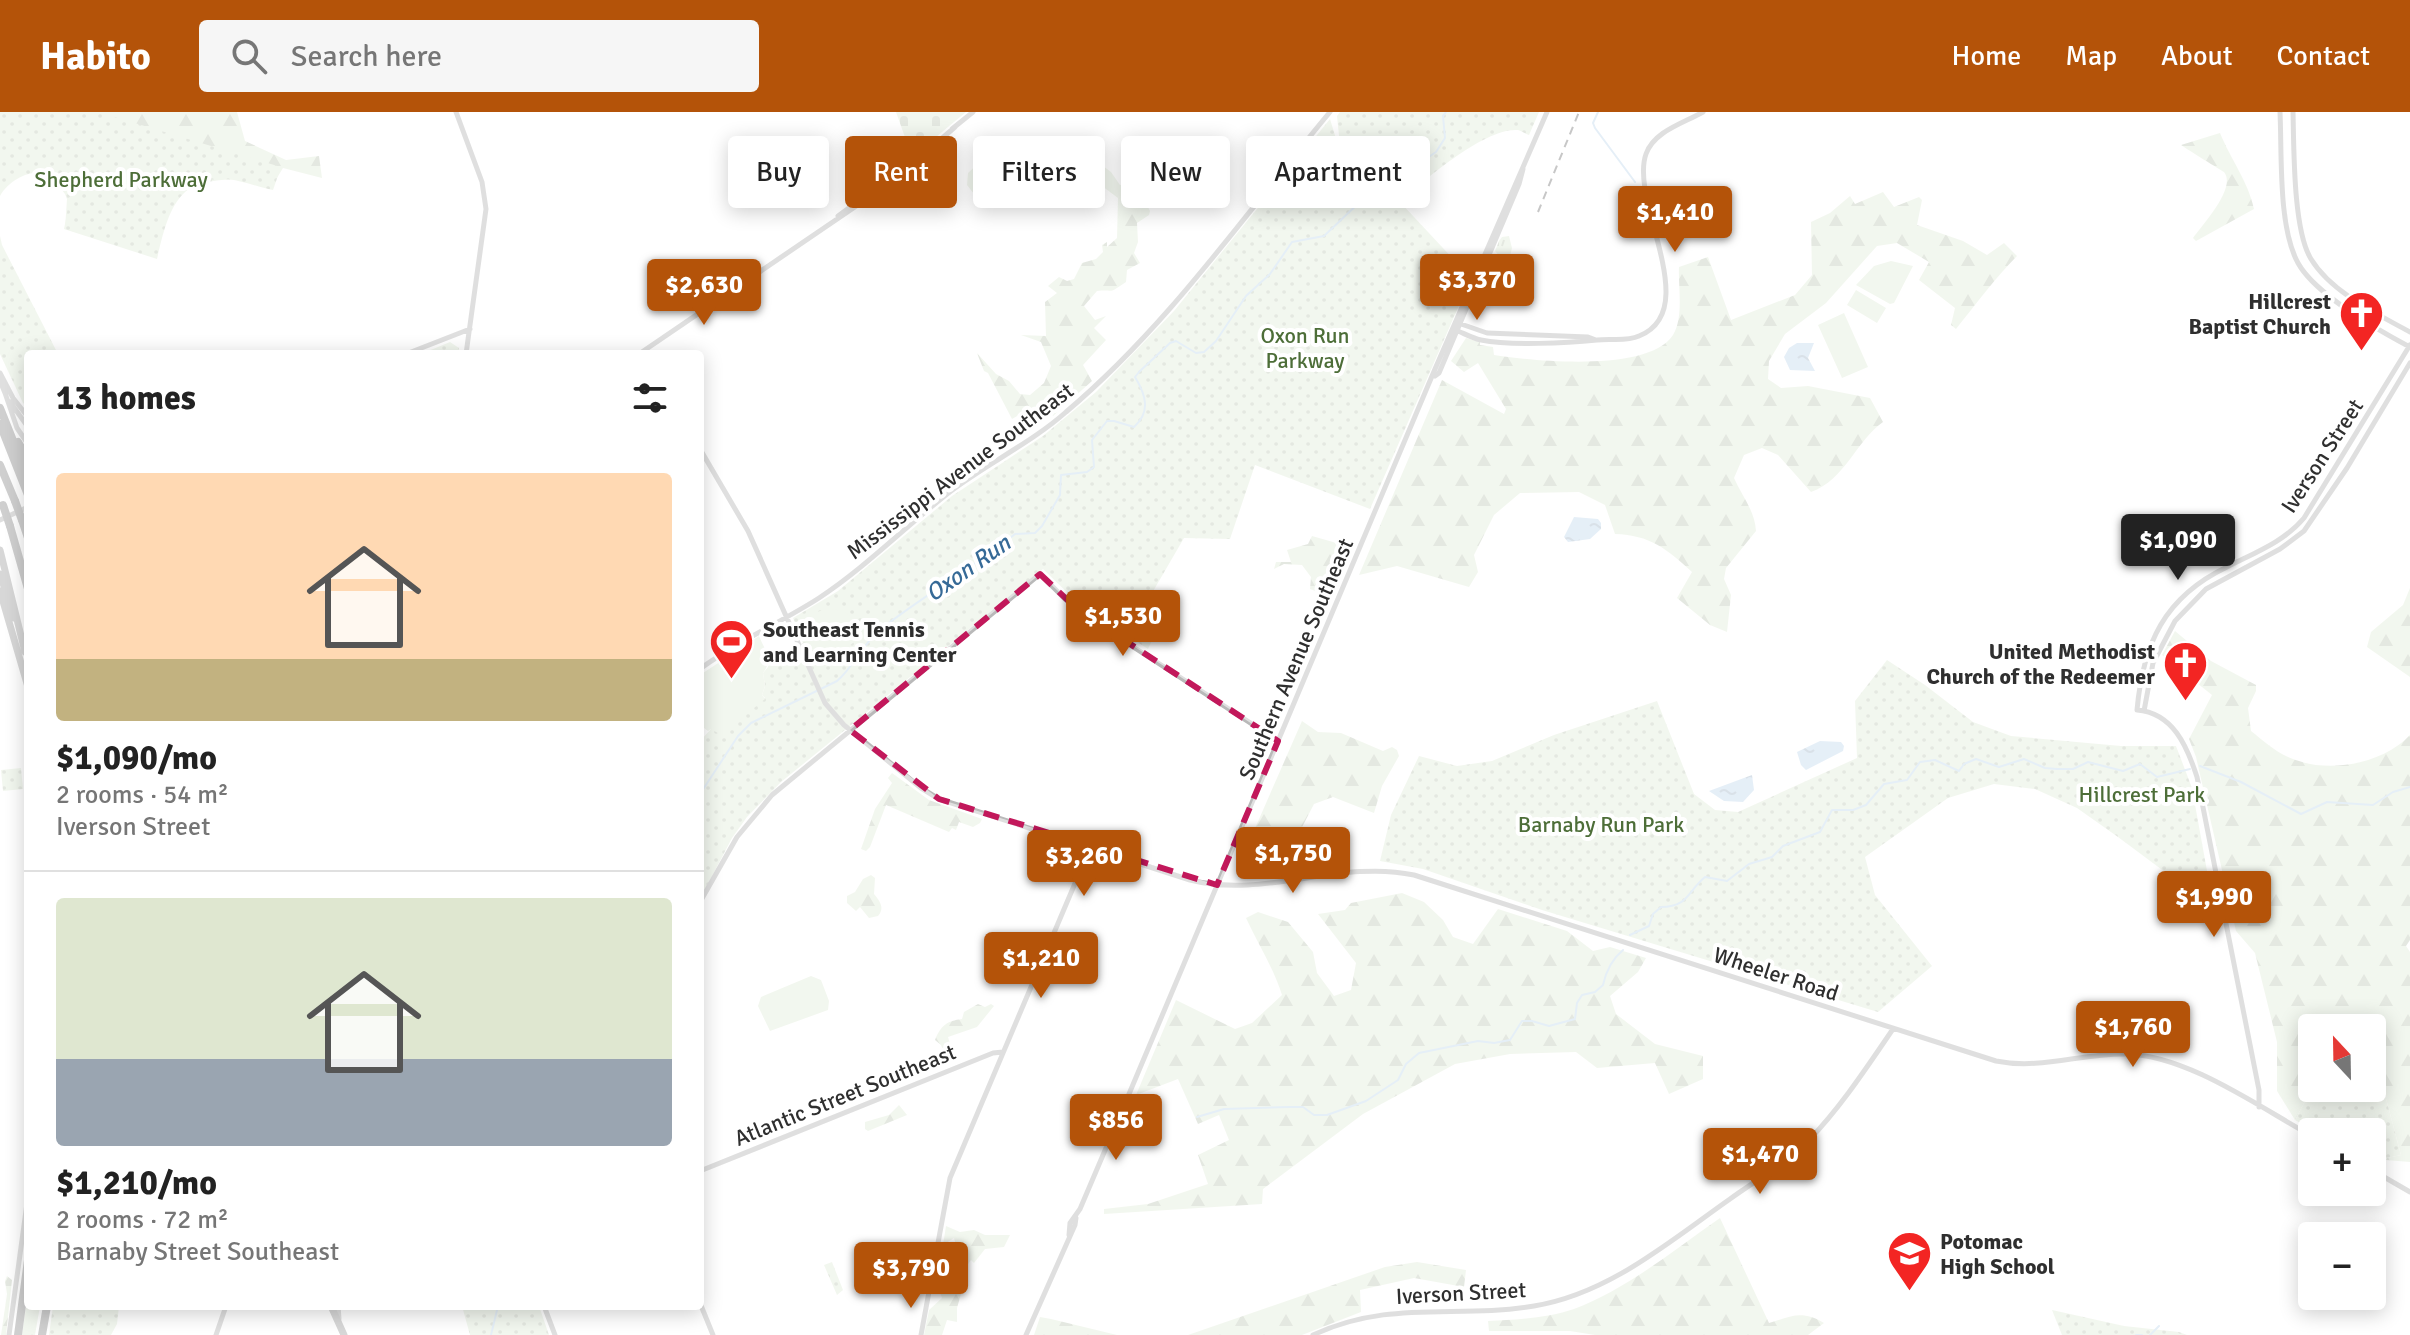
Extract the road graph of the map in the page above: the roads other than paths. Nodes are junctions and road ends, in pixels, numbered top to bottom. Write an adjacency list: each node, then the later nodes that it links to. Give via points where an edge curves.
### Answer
1 (456, 112): 9 (main road, via 486,204)
2 (973, 112): 18 (main road, via 897,179)
3 (1330, 112): 43 (main road, Mississippi Avenue Southeast, via 1172,306 1096,386 1035,437 954,489 833,588)
4 (1547, 112): 8 (main road, Southern Avenue Southeast)
5 (1703, 112): 14 (main road, via 1660,135 1644,160 1666,291 1661,318 1637,338)
6 (2280, 112): 15 (main road, via 2286,223 2298,263 2329,297)
7 (2293, 112): 11 (main road, via 2300,229 2308,254 2336,286)
8 (1458, 323): 10 (main road, Southern Avenue Southeast); 14 (main road, via 1487,333)
9 (471, 328): 16 (main road); 17 (main road)
10 (1455, 330): 12 (main road); 13 (main road, Southern Avenue Southeast); 21 (main road, Southern Avenue Southeast)
11 (2410, 332)
12 (1468, 336): 13 (main road); 14 (main road, via 1510,342)
13 (1454, 340): 21 (main road, Southern Avenue Southeast)
14 (1597, 340)
15 (2410, 346): 49 (main road, Iverson Street, via 2296,527 2199,582 2168,614 2144,660 2137,710)
16 (416, 350)
17 (467, 350)
18 (647, 350)
19 (2410, 363): 49 (main road, Iverson Street, via 2304,531 2206,589 2175,621 2153,663)
20 (0, 373): 25 (main road)
21 (1433, 377): 51 (main road, Southern Avenue Southeast)
22 (0, 381): 23 (main road)
23 (4, 390): 26 (main road); 28 (main road)
24 (0, 406): 29 (highway); 32 (highway)
25 (24, 412)
26 (24, 422)
27 (0, 424): 33 (highway)
28 (24, 438)
29 (24, 451)
30 (704, 456): 43 (main road, Wheeler Road, via 748,531)
31 (0, 465): 37 (highway, bridge)
32 (24, 468)
33 (24, 485)
34 (2, 501): 40 (highway, bridge)
35 (24, 509): 36 (main road)
36 (0, 518)
37 (24, 526)
38 (0, 550): 44 (main road)
39 (0, 574): 45 (main road)
40 (24, 575)
41 (0, 591): 47 (main road)
42 (0, 605): 48 (main road)
43 (786, 617): 46 (main road, Mississippi Avenue Southeast); 50 (main road, Wheeler Road, via 820,695)
44 (24, 648)
45 (24, 649)
46 (704, 666)
47 (24, 672)
48 (24, 672)
49 (2144, 711): 57 (main road, via 2161,717 2182,738 2197,777)
50 (850, 730): 51 (main road, via 1040,574 1101,626); 52 (main road, Wheeler Road, via 936,797); 54 (main road, via 756,812)
51 (1278, 741): 53 (main road, Southern Avenue Southeast)
52 (1090, 848): 53 (main road, Wheeler Road); 56 (main road)
53 (1217, 885): 55 (main road, Wheeler Road, via 1369,870 1403,873); 78 (main road, Southern Avenue Southeast)
54 (704, 895)
55 (1893, 1029): 57 (main road, Wheeler Road, via 2021,1065 2148,1056 2183,1066); 79 (main road, Iverson Street, via 1839,1106 1802,1147 1609,1280 1539,1305 1395,1312)
56 (1003, 1052): 59 (main road, Atlantic Street Southeast); 77 (main road, via 948,1188)
57 (2259, 1107): 58 (main road, Wheeler Road)
58 (2298, 1128)
59 (704, 1169)
60 (2386, 1178): 61 (main road)
61 (2410, 1192)
62 (24, 1233): 71 (main road)
63 (24, 1282): 71 (highway)
64 (46, 1310): 72 (highway)
65 (225, 1310): 73 (main road)
66 (333, 1310): 70 (main road)
67 (338, 1310): 70 (main road)
68 (546, 1310): 75 (main road)
69 (703, 1310): 76 (main road)
70 (340, 1324): 74 (main road)
71 (13, 1335)
72 (42, 1335)
73 (216, 1335)
74 (344, 1335)
75 (555, 1335)
76 (713, 1335)
77 (921, 1335)
78 (1026, 1335)
79 (1313, 1335)

